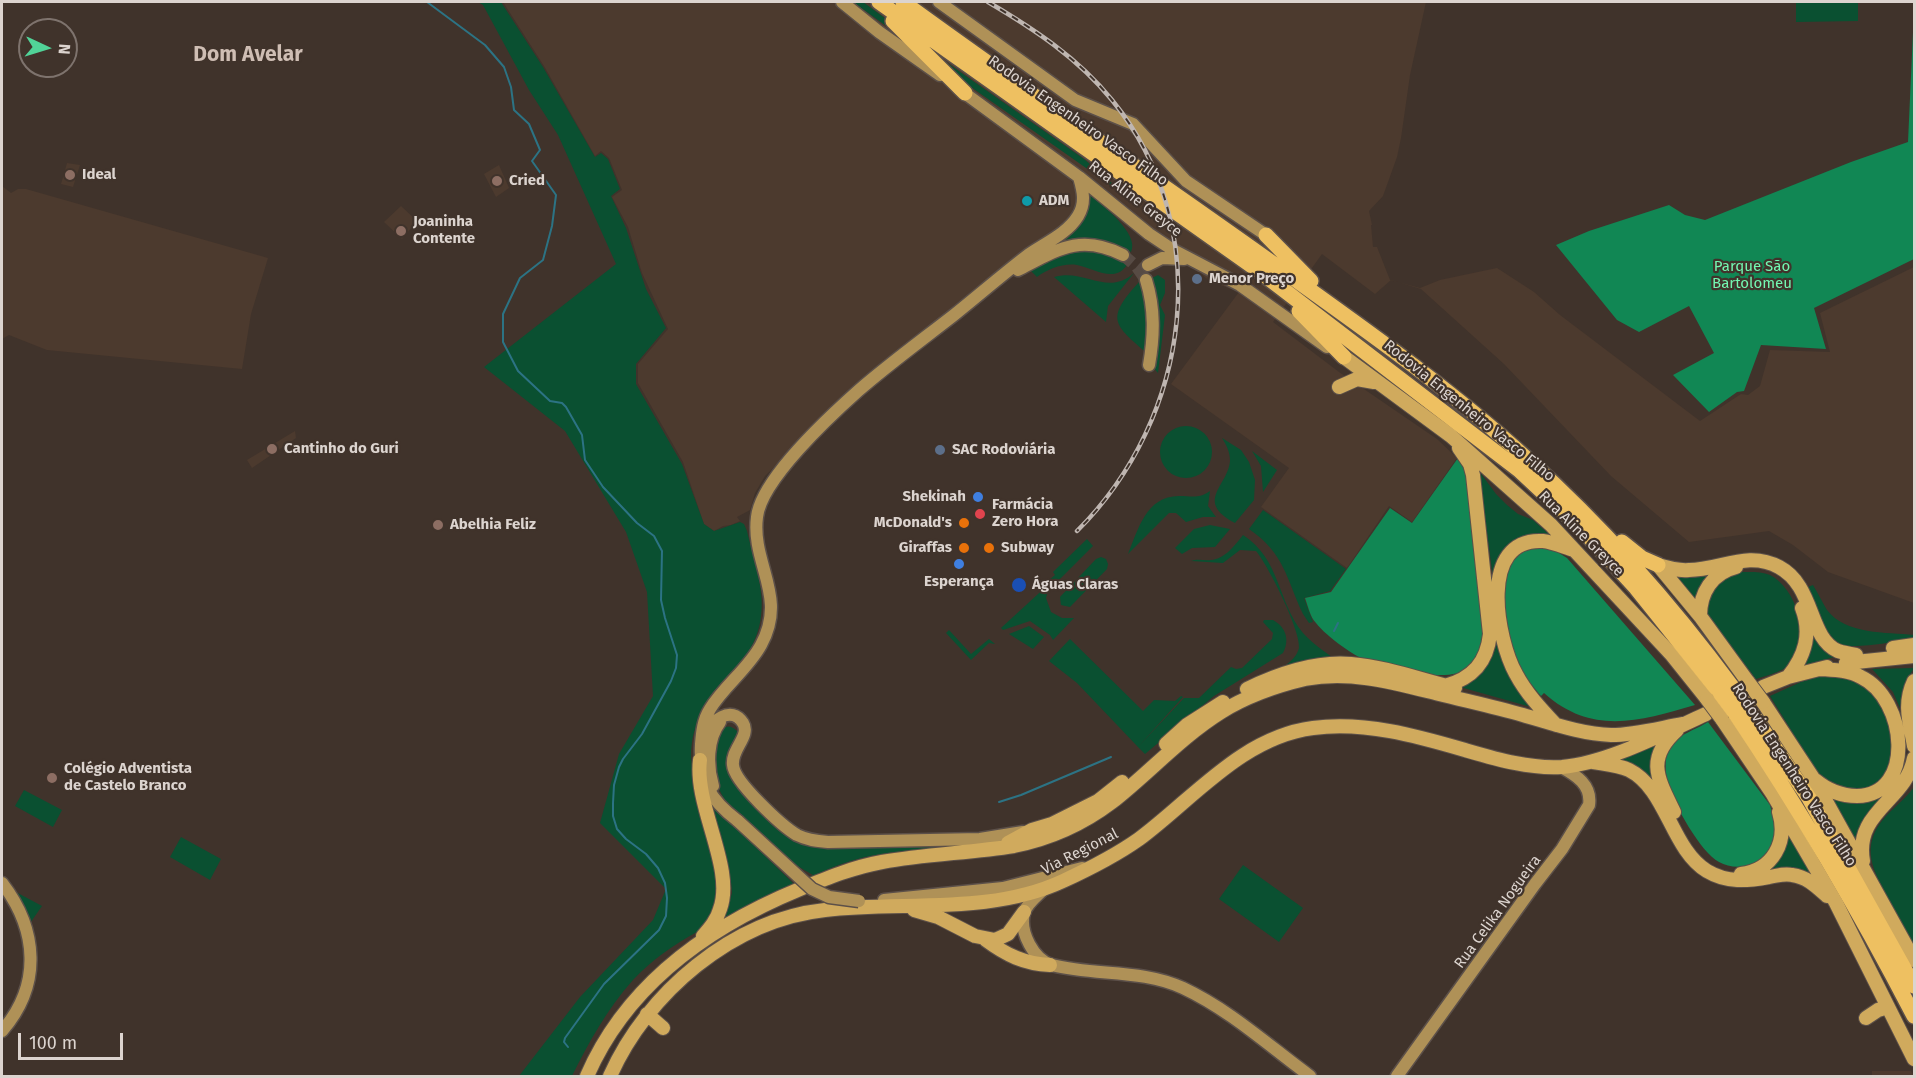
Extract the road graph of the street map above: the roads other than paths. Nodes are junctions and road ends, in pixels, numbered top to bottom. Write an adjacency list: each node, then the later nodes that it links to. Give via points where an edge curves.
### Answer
1 (842, 2): 5 (main road, Rua Aline Greyce)
2 (876, 2): 5 (highway); 11 (highway, Rodovia Engenheiro Vasco Filho)
3 (903, 2): 14 (highway, Rodovia Engenheiro Vasco Filho)
4 (939, 2): 7 (main road, via 1075,100 1133,124 1186,181)
5 (965, 93): 6 (main road, Rua Aline Greyce)
6 (1079, 177): 9 (main road, Rua Aline Greyce, via 1149,234); 13 (main road, via 1084,199 1075,220)
7 (1266, 235): 14 (highway)
8 (1123, 255): 13 (main road, via 1093,244 1072,246)
9 (1192, 261): 10 (main road, via 1162,258); 15 (main road, Rua Aline Greyce, via 1221,273)
10 (1148, 265)
11 (1263, 274): 15 (highway); 33 (highway, Rodovia Engenheiro Vasco Filho, via 1519,470 1580,527 1636,588)
12 (1146, 280): 16 (main road, via 1153,315)
13 (996, 281): 39 (main road, via 856,393 792,458 770,487 757,518 770,590 769,627 752,660 708,712)
14 (1360, 325): 20 (highway, Rodovia Engenheiro Vasco Filho, via 1525,457)
15 (1344, 357): 17 (main road, Rua Aline Greyce)
16 (1149, 365)
17 (1380, 384): 18 (main road, via 1357,379); 19 (main road, Rua Aline Greyce)
18 (1339, 387)
19 (1451, 436): 21 (main road, Rua Aline Greyce); 31 (main road, via 1473,475 1490,634 1487,653 1475,671)
20 (1584, 513): 22 (highway, via 1642,558); 33 (highway, Rodovia Engenheiro Vasco Filho, via 1655,589)
21 (1577, 551): 33 (main road, Rua Aline Greyce); 38 (main road, via 1542,541 1523,545 1503,565 1497,585 1502,630 1516,674)
22 (1658, 565): 23 (main road); 25 (main road, via 1690,570 1727,562 1769,562 1790,574 1801,587 1826,641 1837,651)
23 (1700, 616): 29 (main road, via 1705,591 1722,573 1742,566 1766,568 1775,573 1793,589 1807,627 1803,656); 34 (main road, bridge, via 1748,682)
24 (1914, 645): 25 (main road)
25 (1856, 655): 27 (main road)
26 (1914, 656): 27 (main road)
27 (1836, 664): 28 (main road)
28 (1820, 669): 29 (main road); 45 (main road, via 1848,672 1878,688 1892,708 1904,751 1895,779 1871,794 1840,794)
29 (1788, 677): 32 (main road)
30 (1914, 681): 40 (main road, via 1908,714)
31 (1445, 686): 35 (main road, via 1504,702); 48 (main road, via 1348,663 1264,681 1203,713 1098,801)
32 (1763, 687)
33 (1717, 698): 34 (highway, Rodovia Engenheiro Vasco Filho, bridge); 37 (main road)
34 (1742, 711): 45 (main road); 46 (main road); 61 (highway, Rodovia Engenheiro Vasco Filho, via 1809,798); 64 (highway, Rodovia Engenheiro Vasco Filho)
35 (1530, 717): 38 (main road); 49 (main road, Via Regional, via 1376,679 1305,679 1264,691 1220,713 1088,819 1032,842)
36 (739, 719): 39 (main road, via 720,717); 47 (main road, via 725,719 718,726 709,757 714,788); 48 (main road, via 745,733 733,755 733,770 759,801 788,828 807,839 980,839)
37 (1683, 724): 38 (main road, via 1611,735); 43 (main road); 46 (main road, via 1663,744 1658,774 1676,818 1702,858 1721,870 1743,874 1770,861 1777,853 1782,834)
38 (1556, 725)
39 (702, 738): 42 (main road)
40 (1914, 746)
41 (1914, 758): 51 (main road, via 1904,784 1878,810 1865,832 1862,851)
42 (700, 760): 47 (main road, via 709,792); 58 (main road, via 700,786 724,888 717,916)
43 (1593, 762): 44 (main road, Via Regional); 54 (main road, via 1637,775 1656,798 1689,854 1706,870 1740,881 1793,875 1811,882)
44 (1560, 767): 50 (main road, Via Regional, via 1507,762 1394,731 1311,728 1244,754 1141,837); 72 (main road, Rua Celika Nogueira, via 1585,785 1590,798 1588,805 1562,849)
45 (1813, 778): 51 (main road)
46 (1772, 793): 54 (main road)
47 (738, 821): 50 (main road, bridge, via 812,889 840,900 898,899 1003,888)
48 (1032, 830): 49 (main road)
49 (998, 849): 58 (main road, Via Regional, via 856,868 770,902)
50 (1097, 864): 53 (main road, Via Regional)
51 (1870, 879): 59 (main road)
52 (2, 883): 67 (main road, via 23,923 30,959 28,987)
53 (1044, 889): 55 (main road, Via Regional, via 983,901); 56 (main road)
54 (1836, 903): 62 (main road)
55 (903, 906): 57 (main road, via 938,917); 63 (main road, Via Regional, via 825,910 772,923 693,968)
56 (1024, 912): 57 (main road, via 1008,934); 60 (main road, via 1024,934 1035,953)
57 (986, 940): 60 (main road, via 1016,959)
58 (696, 945): 69 (main road, Via Regional, via 664,969 631,1004 607,1038)
59 (1914, 960)
60 (1050, 965): 71 (main road, via 1140,976 1181,987 1242,1024)
61 (1914, 986)
62 (1888, 1007): 65 (main road); 68 (main road)
63 (647, 1014): 66 (main road); 70 (main road, Via Regional)
64 (1914, 1016)
65 (1866, 1018)
66 (663, 1028)
67 (2, 1031)
68 (1914, 1059)
69 (587, 1077)
70 (610, 1077)
71 (1310, 1077)
72 (1397, 1077)

